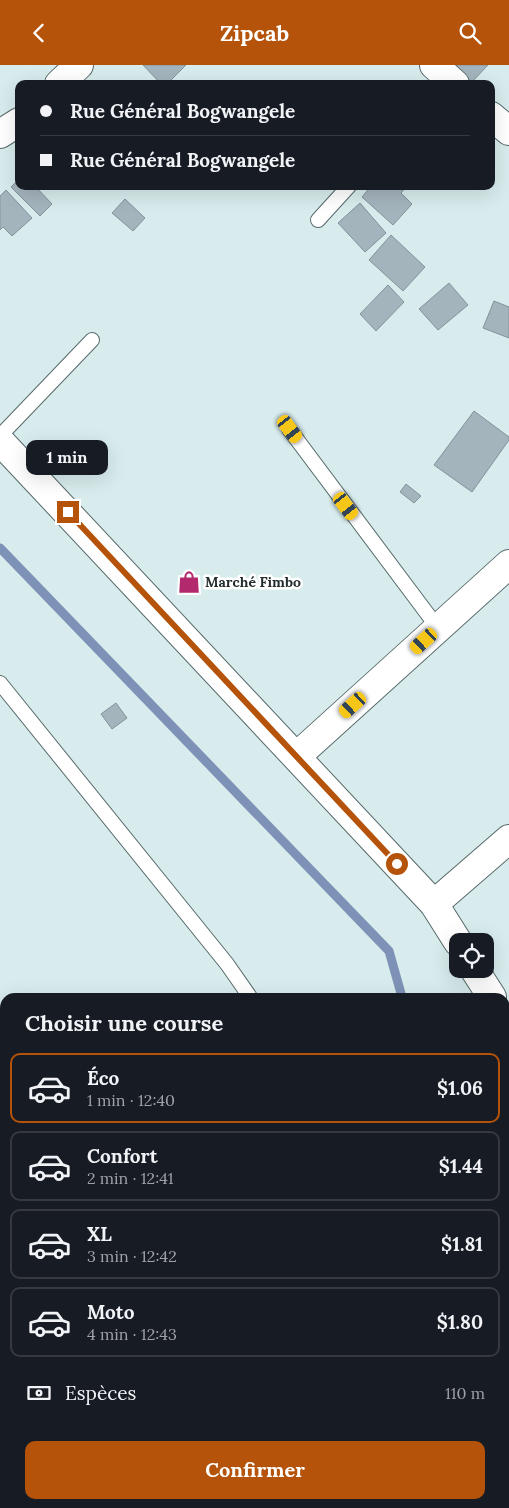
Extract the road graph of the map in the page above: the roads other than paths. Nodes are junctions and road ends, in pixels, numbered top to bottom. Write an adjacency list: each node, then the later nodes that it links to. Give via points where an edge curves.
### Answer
1 (79, 65): 2 (street)
2 (63, 80)
3 (495, 119): 5 (street)
4 (15, 125): 6 (street)
5 (509, 131)
6 (0, 134)
7 (344, 190): 8 (lane)
8 (318, 220)
9 (92, 340): 11 (lane)
10 (290, 429): 14 (lane)
11 (0, 436)
12 (0, 441): 16 (street)
13 (509, 564): 14 (street)
14 (438, 628): 16 (street)
15 (0, 683): 21 (lane)
16 (297, 756): 18 (street)
17 (509, 839): 18 (street)
18 (434, 904): 19 (street)
19 (452, 933)
20 (480, 978): 22 (street)
21 (247, 993)
22 (489, 993)

